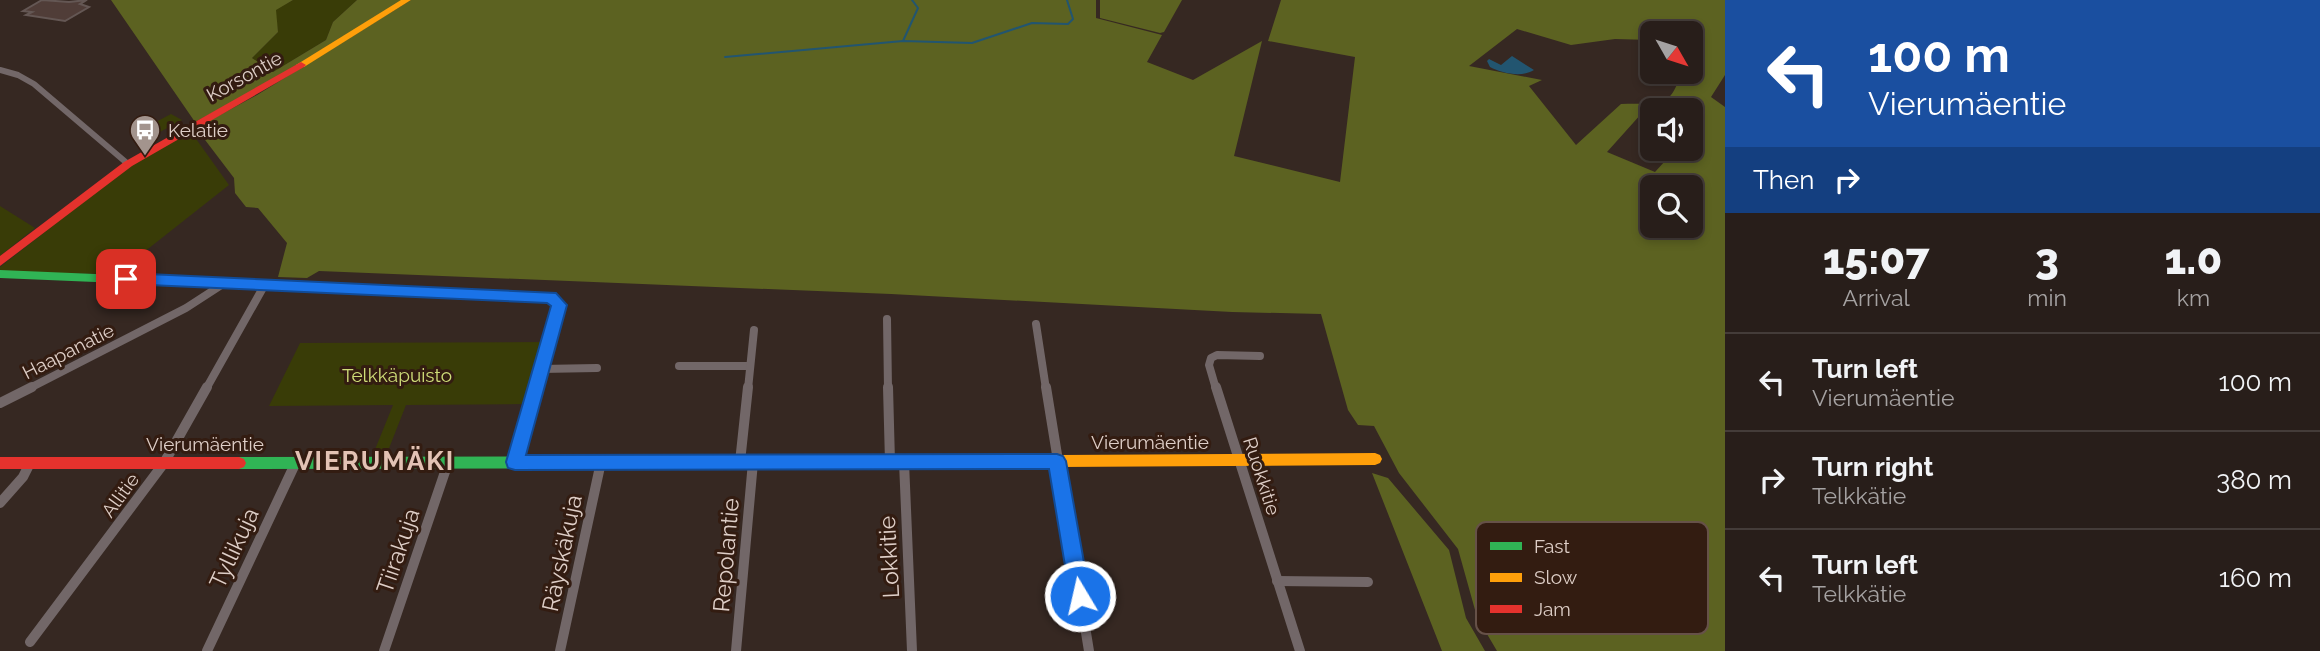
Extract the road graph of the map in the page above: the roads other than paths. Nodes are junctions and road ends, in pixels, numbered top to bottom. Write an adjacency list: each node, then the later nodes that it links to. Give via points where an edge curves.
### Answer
1 (407, 0): 3 (street, Korsontie, via 267,87)
2 (0, 70): 3 (street, via 36,85)
3 (128, 164): 4 (street, Korsontie)
4 (0, 261)
5 (0, 274): 6 (street)
6 (223, 284): 7 (street); 16 (street, Haapanatie, via 186,308)
7 (264, 286): 15 (street, via 550,297 560,305); 27 (street, Allitie)
8 (887, 320): 29 (street)
9 (1036, 324): 18 (street)
10 (754, 330): 13 (street, Repolantie)
11 (1260, 356): 19 (street, Ruokkitie, via 1217,355 1210,360)
12 (680, 366): 13 (street)
13 (749, 366): 23 (street, Repolantie)
14 (597, 368): 15 (street)
15 (541, 369): 21 (street)
16 (0, 403)
17 (1375, 459): 19 (street, Vierumäentie)
18 (1057, 461): 19 (street, Vierumäentie); 24 (street, Vierumäentie); 39 (street)
19 (1238, 461): 31 (street, Ruokkitie)
20 (296, 462): 27 (street, Vierumäentie); 28 (street, Vierumäentie); 34 (street, Tyllikuja)
21 (515, 462): 22 (street, Vierumäentie); 28 (street, Vierumäentie)
22 (601, 462): 23 (street, Vierumäentie); 36 (street, Räyskäkuja)
23 (747, 462): 29 (street, Vierumäentie); 37 (street, Repolantie)
24 (904, 462): 29 (street, Vierumäentie); 38 (street, Lokkitie)
25 (0, 463): 26 (street, Vierumäentie)
26 (30, 463): 27 (street, Vierumäentie); 30 (street)
27 (164, 463): 33 (street, Allitie)
28 (448, 463): 35 (street, Tiirakuja)
29 (890, 463)
30 (0, 503)
31 (1277, 581): 32 (street); 40 (street, Ruokkitie)
32 (1368, 582)
33 (30, 642)
34 (207, 651)
35 (384, 651)
36 (560, 651)
37 (736, 651)
38 (912, 651)
39 (1089, 651)
40 (1300, 651)

